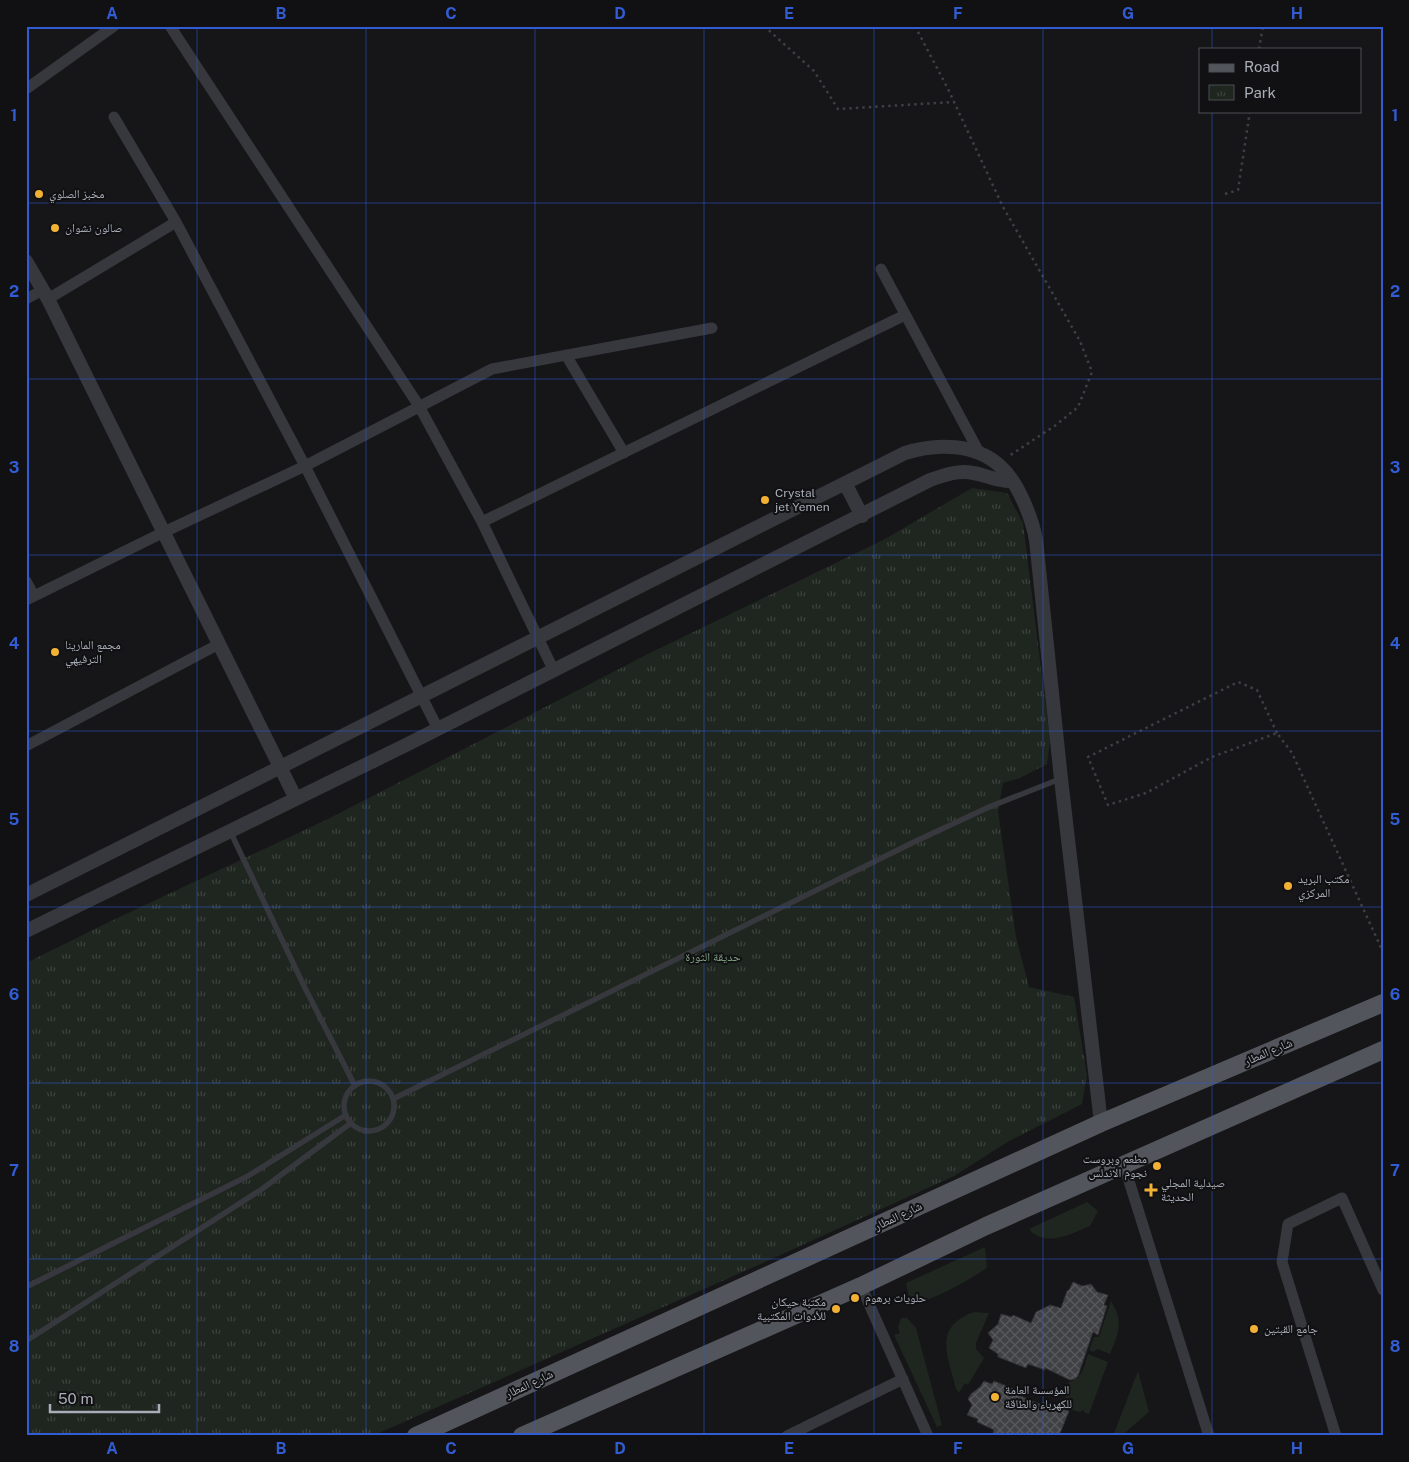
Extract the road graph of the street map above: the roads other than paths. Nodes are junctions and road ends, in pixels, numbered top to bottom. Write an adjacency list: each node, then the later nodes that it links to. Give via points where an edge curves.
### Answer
1 (114, 26): 3 (street)
2 (170, 26): 13 (street)
3 (26, 89)
4 (114, 116): 5 (street)
5 (176, 222): 8 (street); 17 (street)
6 (26, 261): 8 (street)
7 (881, 269): 10 (street)
8 (45, 295): 9 (street); 23 (street)
9 (26, 299)
10 (905, 315): 15 (street); 16 (street)
11 (712, 328): 12 (street)
12 (566, 355): 13 (street, via 492,369); 15 (street)
13 (419, 406): 17 (street); 22 (street)
14 (966, 450): 16 (street); 18 (street); 20 (street, via 951,446 920,448)
15 (624, 453): 22 (street)
16 (980, 454): 19 (street, via 997,463)
17 (305, 466): 23 (street); 29 (street)
18 (963, 472): 19 (street); 21 (street, via 930,480)
19 (1012, 481): 33 (street, via 1027,510 1036,540)
20 (845, 483): 21 (street); 26 (street)
21 (862, 516): 28 (street)
22 (482, 522): 26 (street)
23 (164, 532): 25 (street); 27 (street)
24 (26, 581): 25 (street)
25 (30, 598)
26 (538, 637): 28 (street); 29 (street)
27 (219, 644): 31 (street); 32 (street)
28 (554, 671): 30 (street)
29 (422, 696): 30 (street); 32 (street)
30 (438, 729): 34 (street)
31 (26, 746)
32 (280, 767): 34 (street); 36 (street)
33 (1061, 779): 41 (lane, via 989,807 914,842); 43 (street)
34 (296, 799): 35 (street)
35 (230, 831): 37 (street); 40 (lane)
36 (26, 895)
37 (26, 931)
38 (1383, 1003): 43 (main road, شارع المطار)
39 (1383, 1050): 45 (main road)
40 (355, 1086): 41 (lane, via 374,1082 389,1091); 42 (lane, via 345,1098)
41 (393, 1099): 44 (lane, via 391,1118 378,1129 358,1129)
42 (346, 1115): 44 (lane); 47 (lane, via 248,1176)
43 (1101, 1123): 51 (main road, شارع المطار)
44 (351, 1124): 49 (lane, via 262,1189)
45 (1124, 1164): 46 (main road); 55 (street)
46 (861, 1286): 50 (street); 52 (main road)
47 (26, 1287)
48 (1383, 1290): 56 (street, via 1342,1198 1288,1224 1282,1262)
49 (26, 1341)
50 (903, 1379): 53 (street); 54 (street)
51 (416, 1436)
52 (522, 1436)
53 (787, 1436)
54 (928, 1436)
55 (1209, 1436)
56 (1336, 1436)

